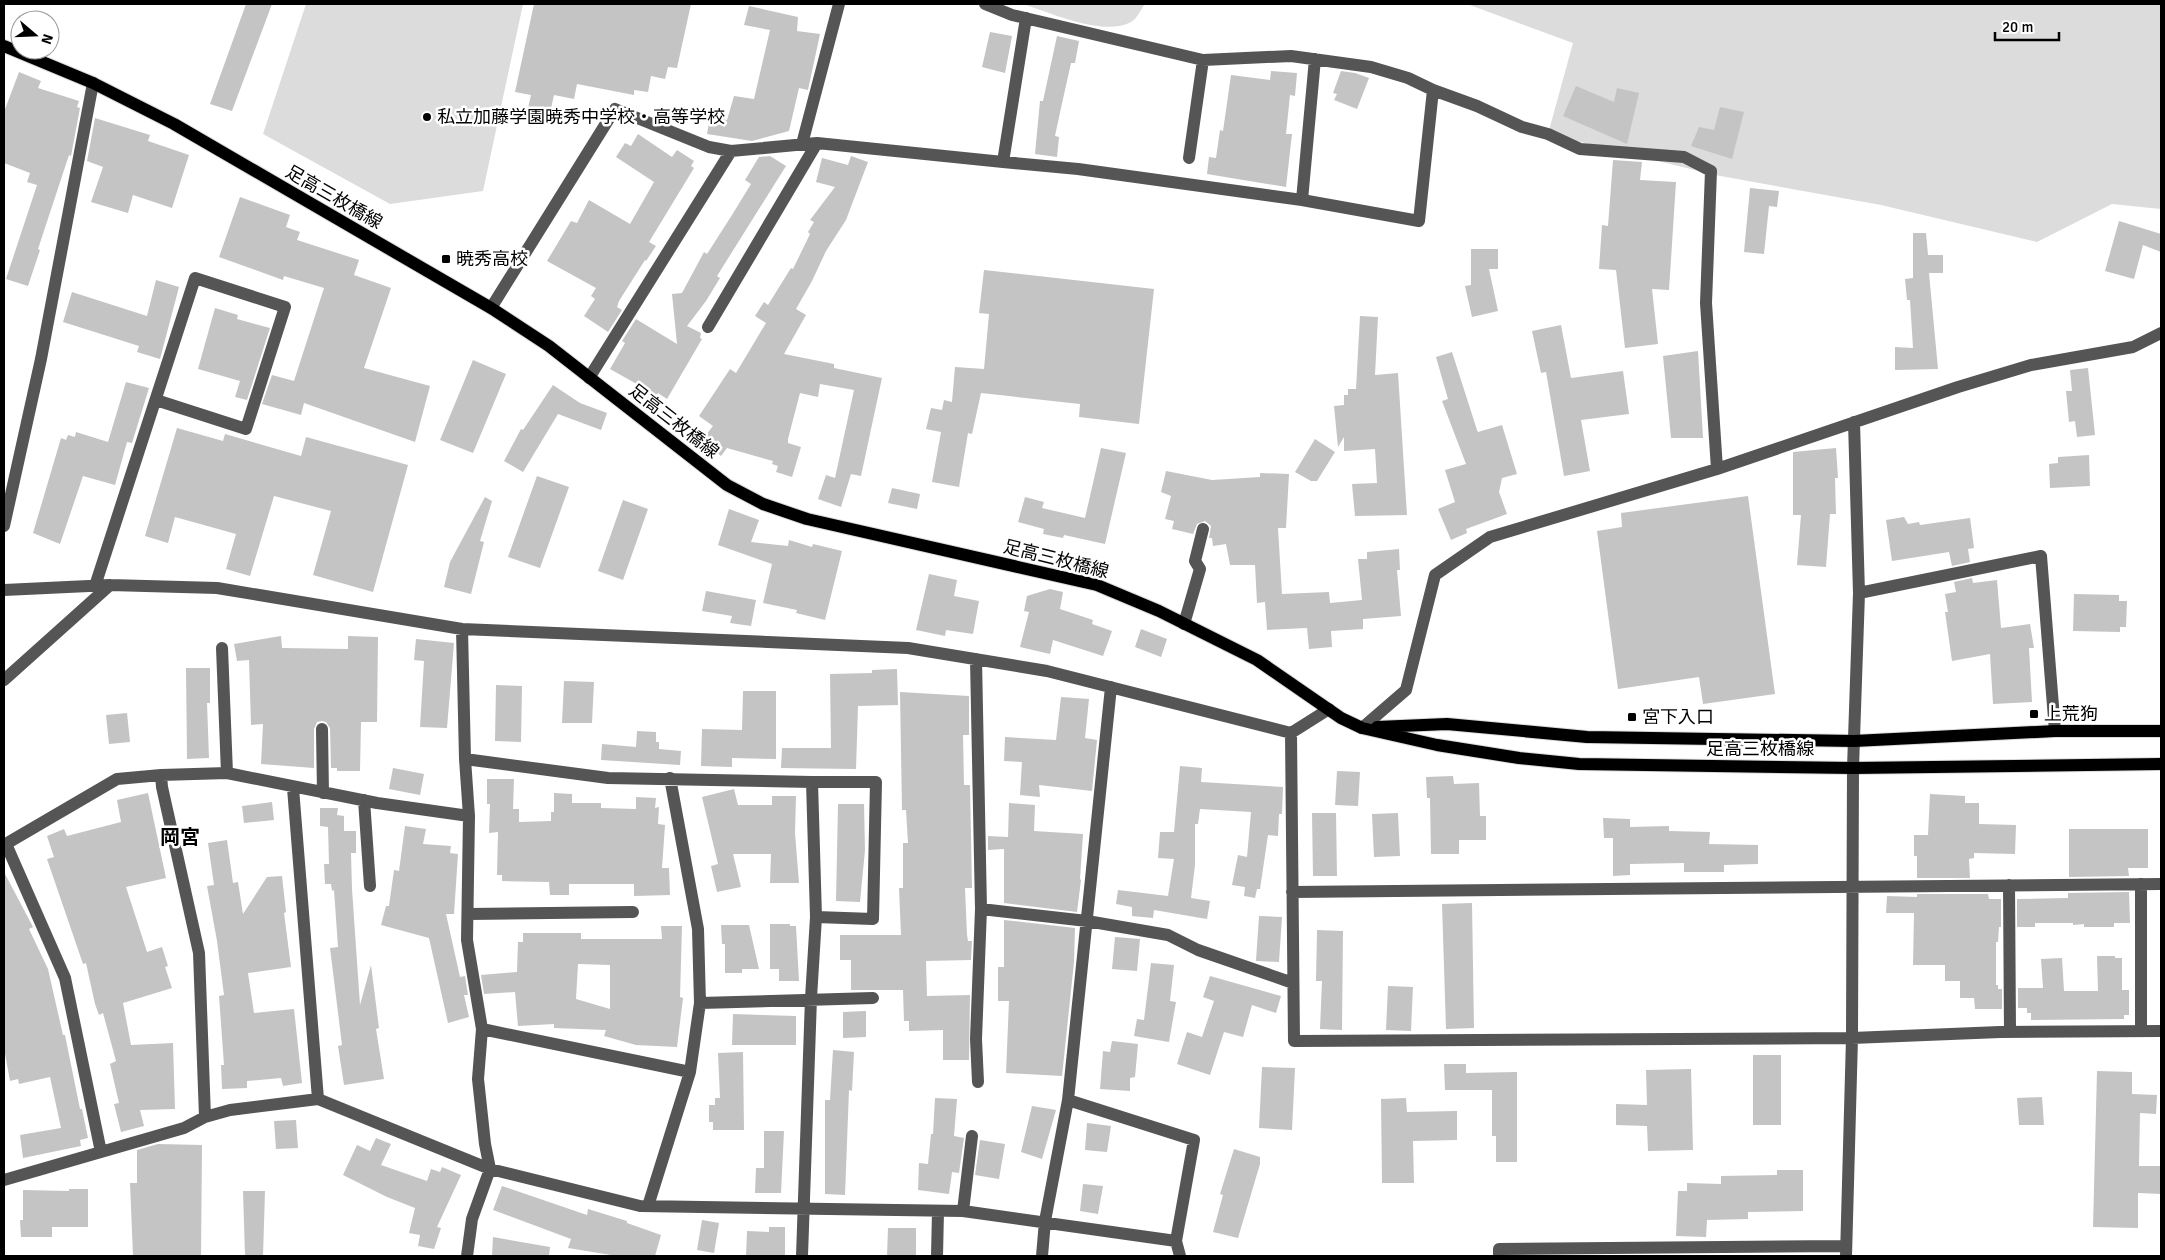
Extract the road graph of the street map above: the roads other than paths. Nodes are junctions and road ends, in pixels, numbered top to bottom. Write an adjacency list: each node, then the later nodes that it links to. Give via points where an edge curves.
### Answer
1 (839, 4): 10 (street)
2 (985, 4): 3 (street)
3 (1026, 18): 6 (street); 13 (street)
4 (4, 46): 7 (main road, 足高三枚橋線)
5 (1315, 59): 6 (street, via 1291,56); 8 (street, via 1371,67 1408,78); 14 (street)
6 (1203, 60): 12 (street)
7 (93, 83): 15 (main road, 足高三枚橋線, via 174,124); 22 (street, via 41,359)
8 (1433, 90): 14 (street, via 1419,221); 21 (street, via 1580,149 1684,156 1711,170 1706,302)
9 (817, 143): 10 (street); 13 (street); 16 (street)
10 (802, 144): 11 (street)
11 (731, 151): 15 (street, via 709,146 615,109); 18 (street)
12 (1189, 158)
13 (1003, 162): 14 (street, via 1078,169)
14 (1302, 200)
15 (492, 308): 18 (main road, 足高三枚橋線, via 549,346)
16 (708, 327)
17 (2161, 332): 20 (street, via 2133,347 2031,365)
18 (589, 378): 28 (main road, 足高三枚橋線, via 728,484 763,504 807,519 1097,585)
19 (156, 400): 19 (street, via 246,429 285,307 195,278); 25 (street)
20 (1854, 422): 21 (street); 27 (street)
21 (1716, 469): 35 (street, via 1490,537 1435,575 1406,690)
22 (4, 526)
23 (1203, 529): 28 (street, via 1195,561 1200,569)
24 (110, 585): 25 (street); 29 (street, via 217,588); 32 (street)
25 (95, 586): 26 (street)
26 (4, 590)
27 (1859, 593): 37 (street, via 2041,556); 40 (street)
28 (1184, 624): 34 (main road, 足高三枚橋線, via 1257,660)
29 (462, 629): 31 (street, via 908,648); 41 (street)
30 (222, 648): 44 (street)
31 (976, 659): 33 (street, via 1047,671); 59 (street)
32 (4, 680)
33 (1111, 687): 39 (street); 63 (street)
34 (1329, 709): 35 (main road, 足高三枚橋線); 39 (street)
35 (1362, 728): 40 (main road, 足高三枚橋線, via 1447,724 1586,737); 43 (main road, 足高三枚橋線, via 1437,746 1579,764)
36 (322, 729): 49 (street)
37 (2055, 731): 38 (main road, 足高三枚橋線); 40 (main road, 足高三枚橋線)
38 (2161, 731)
39 (1291, 733): 58 (street)
40 (1854, 741): 43 (street)
41 (465, 759): 46 (street, via 608,778); 51 (street)
42 (2161, 764): 43 (main road, 足高三枚橋線)
43 (1853, 768): 57 (street)
44 (227, 773): 45 (street); 48 (street)
45 (162, 775): 52 (street, via 118,779); 77 (street, via 199,953)
46 (670, 778): 47 (street); 67 (street, via 698,929)
47 (812, 782): 62 (street); 62 (street, via 876,782 873,919)
48 (293, 788): 49 (street); 75 (street)
49 (323, 793): 50 (street)
50 (364, 800): 51 (street); 56 (street)
51 (469, 816): 61 (street)
52 (5, 844): 79 (street, via 65,978)
53 (2141, 884): 54 (street); 55 (street); 69 (street)
54 (2161, 884)
55 (2009, 885): 57 (street); 71 (street)
56 (370, 886)
57 (1852, 886): 58 (street); 72 (street)
58 (1292, 892): 64 (street)
59 (981, 909): 63 (street); 74 (street, via 976,1039)
60 (633, 912): 61 (street)
61 (468, 914): 68 (street, via 466,940)
62 (816, 917): 65 (street)
63 (1087, 921): 64 (street, via 1168,935 1198,950); 76 (street)
64 (1293, 983): 72 (street, via 1294,1041)
65 (811, 998): 66 (street); 67 (street); 83 (street)
66 (873, 998)
67 (700, 1003): 73 (street)
68 (482, 1029): 73 (street); 80 (street, via 478,1079)
69 (2141, 1031): 70 (street); 71 (street)
70 (2161, 1031)
71 (2010, 1032): 72 (street)
72 (1852, 1038): 88 (street)
73 (690, 1072): 82 (street)
74 (978, 1082)
75 (318, 1100): 77 (street, via 230,1110); 80 (street)
76 (1068, 1100): 86 (street); 87 (street, via 1194,1140)
77 (206, 1117): 79 (street, via 184,1128)
78 (972, 1136): 84 (street)
79 (101, 1152): 81 (street)
80 (490, 1169): 82 (street); 90 (street, via 472,1219)
81 (4, 1180)
82 (648, 1206): 83 (street)
83 (804, 1210): 85 (street); 91 (street)
84 (962, 1211): 85 (street); 86 (street)
85 (938, 1212): 92 (street)
86 (1045, 1221): 87 (street); 93 (street)
87 (1176, 1241): 94 (street)
88 (1846, 1251): 89 (street)
89 (1645, 1252): 95 (street, via 1499,1249)
90 (466, 1256)
91 (802, 1256)
92 (937, 1256)
93 (1042, 1256)
94 (1180, 1256)
95 (1499, 1256)

